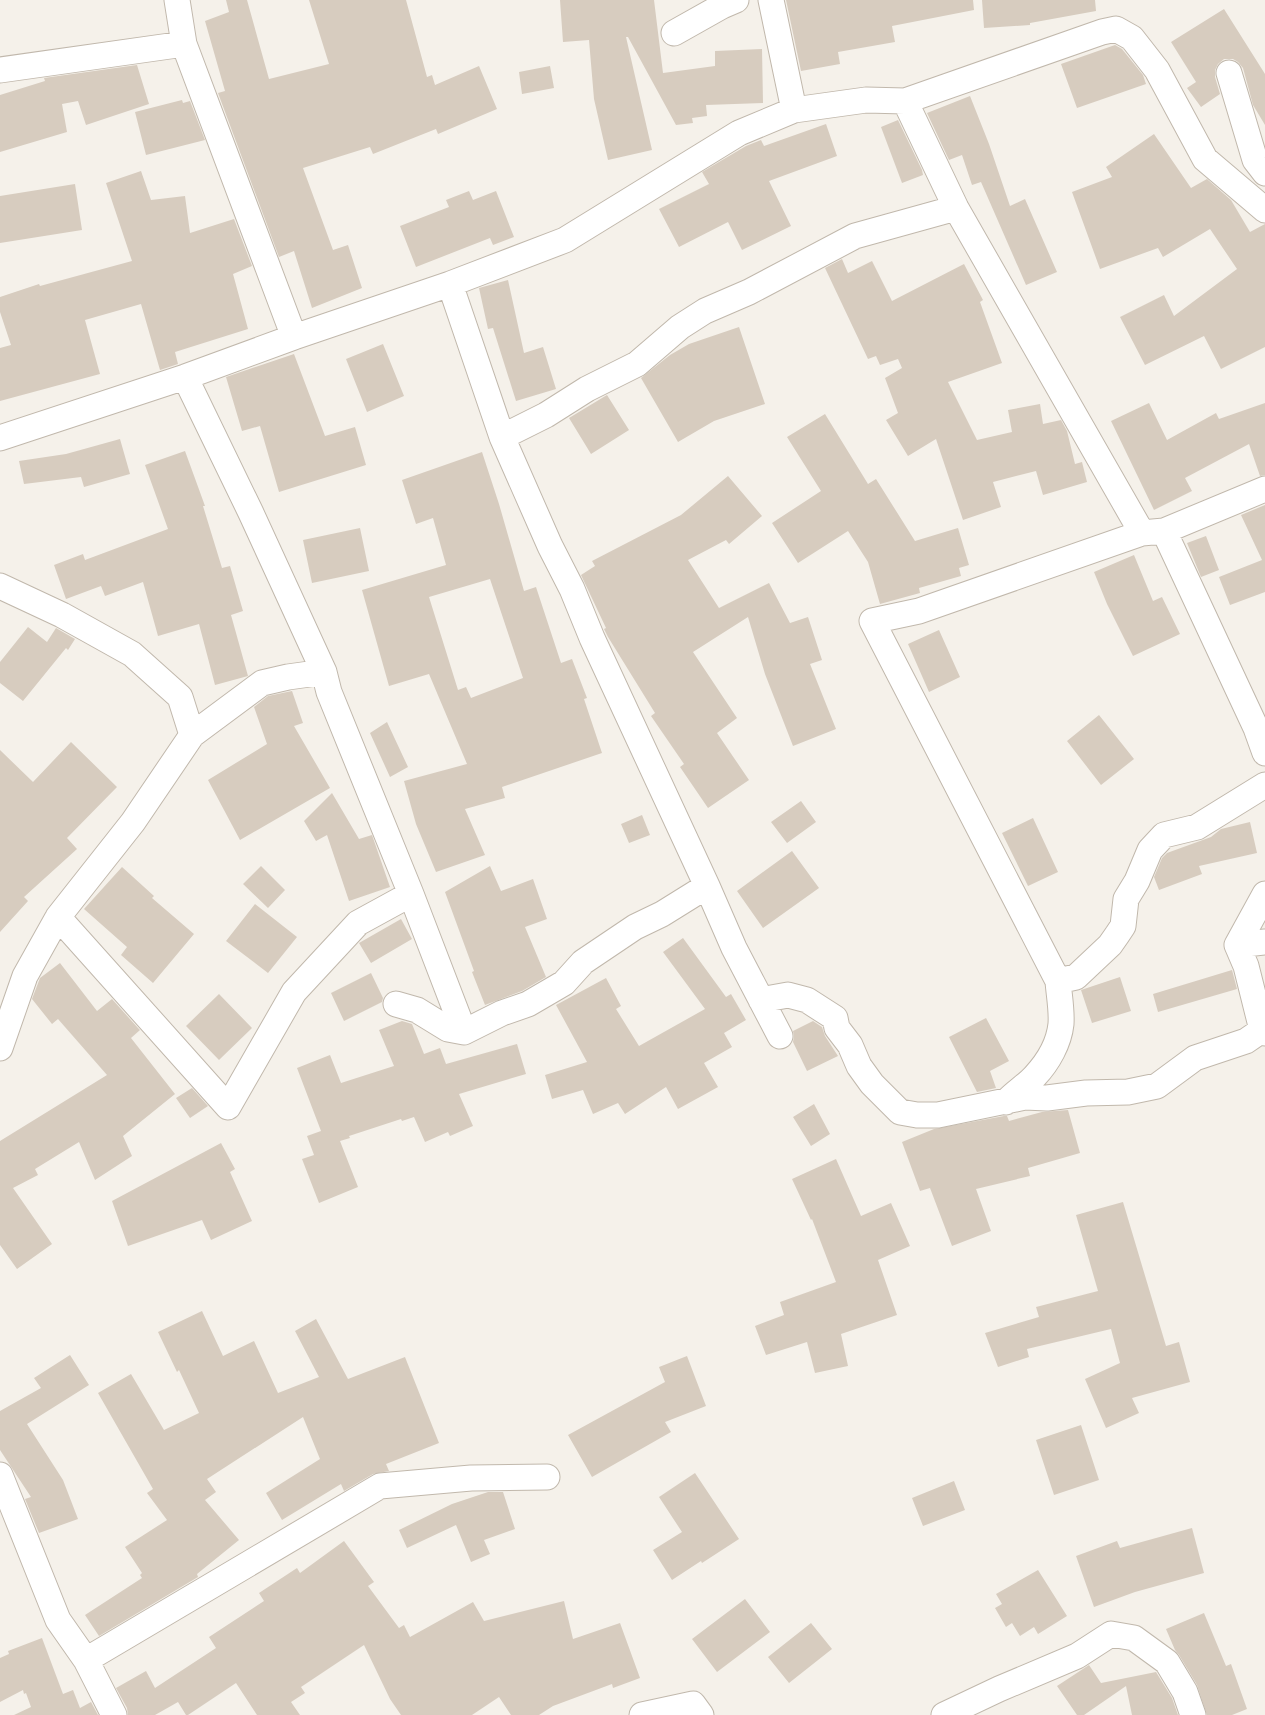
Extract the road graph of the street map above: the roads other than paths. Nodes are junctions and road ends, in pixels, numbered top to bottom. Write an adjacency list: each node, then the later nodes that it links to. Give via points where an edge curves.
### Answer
1 (177, 0): 5 (street)
2 (736, 0): 4 (street)
3 (771, 0): 9 (street)
4 (674, 33)
5 (184, 44): 6 (street); 14 (street)
6 (0, 70)
7 (1229, 73): 10 (street, via 1255,160)
8 (905, 101): 9 (street, via 866,100); 11 (street); 12 (street, via 1116,29 1132,38 1157,70 1205,159)
9 (794, 110): 13 (street, via 740,133 565,240)
10 (1265, 172)
11 (956, 208): 16 (street, via 855,236 749,292 704,311 637,364); 19 (street)
12 (1265, 210)
13 (450, 284): 14 (street); 16 (street)
14 (294, 337): 15 (street)
15 (185, 376): 17 (street); 21 (street)
16 (502, 437): 25 (street)
17 (0, 438)
18 (1265, 489): 19 (street)
19 (1153, 532): 23 (street, via 1256,728); 31 (street, via 919,611 872,620)
20 (0, 586): 22 (street, via 62,615 132,654 180,697)
21 (324, 672): 22 (street, via 262,684); 26 (street, via 329,692)
22 (192, 735): 28 (street, via 133,822)
23 (1265, 753)
24 (1265, 785): 31 (street, via 1196,827 1164,836 1150,850 1126,900 1122,926 1114,940 1076,977)
25 (707, 886): 32 (street, via 734,948); 35 (street, via 635,927 583,962 564,983 528,1004)
26 (411, 894): 28 (street, via 358,923 294,992 228,1107); 35 (street)
27 (1265, 894): 30 (street)
28 (58, 917): 37 (street, via 25,976)
29 (1265, 942): 30 (street)
30 (1237, 945): 34 (street, via 1246,966)
31 (1058, 981): 38 (street, via 1061,1024 1055,1046 1034,1077)
32 (762, 1000): 36 (street); 38 (street, via 788,995 807,1000 835,1018 837,1028 850,1045 859,1066 900,1112 938,1115)
33 (396, 1004): 35 (street, via 417,1010 448,1029)
34 (1263, 1031): 38 (street, via 1194,1058 1157,1086 1128,1092 1025,1097)
35 (464, 1032)
36 (780, 1036)
37 (0, 1048)
38 (1006, 1102)
39 (0, 1475): 41 (street, via 58,1620)
40 (547, 1477): 41 (street, via 471,1478 380,1486)
41 (86, 1660): 42 (street)
42 (114, 1715)
43 (642, 1715): 44 (street, via 693,1704)
44 (701, 1715)
45 (944, 1715): 46 (street, via 1077,1656 1111,1634 1134,1638 1167,1662 1185,1692)
46 (1193, 1715)

